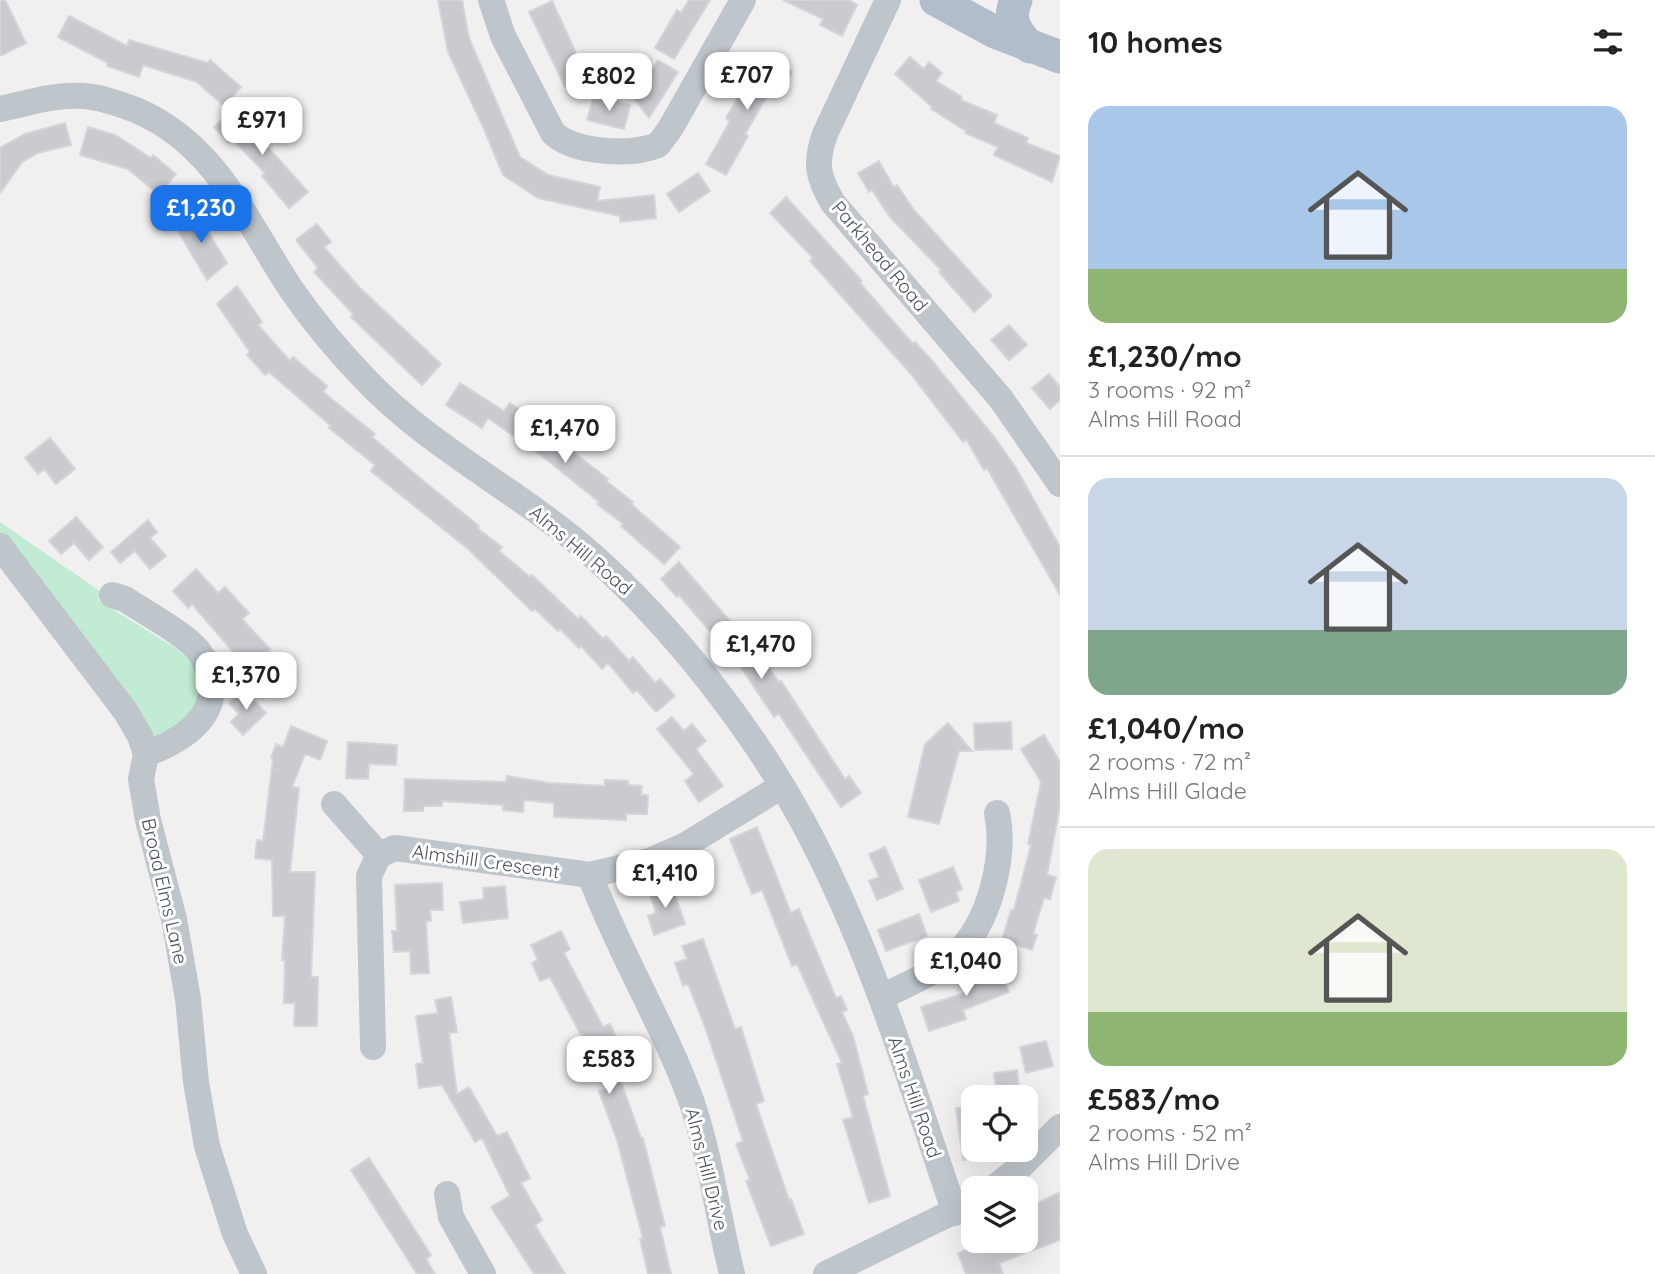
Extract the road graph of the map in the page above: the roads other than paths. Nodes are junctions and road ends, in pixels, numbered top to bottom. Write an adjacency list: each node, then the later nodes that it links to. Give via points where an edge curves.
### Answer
1 (491, 0): 2 (street, via 503,36 554,133 572,145 632,151 658,145 670,129)
2 (743, 0)
3 (888, 0): 8 (street, Parkhead Road, via 817,157 824,187 1001,400)
4 (1016, 0): 6 (main road, via 1011,20 1017,33)
5 (950, 3): 6 (main road)
6 (1045, 52)
7 (0, 109): 12 (street, Alms Hill Road, via 51,96 88,96 156,119 188,141 220,176 290,287 335,347 418,429 517,496 590,553 644,604 719,696)
8 (1060, 484)
9 (0, 546): 11 (street, via 126,712)
10 (112, 595): 11 (street, via 194,645 211,681 206,714 174,744)
11 (146, 754): 24 (street, Broad Elms Lane, via 141,779 174,919 207,1146 235,1234)
12 (782, 786): 16 (street, Almshill Crescent, via 684,846 649,861); 17 (street, Alms Hill Road, via 831,877)
13 (334, 804): 15 (street)
14 (997, 813): 17 (street, via 1000,830 993,889 967,942 939,967)
15 (379, 855): 16 (street, Almshill Crescent, via 395,848); 18 (street, via 369,876)
16 (590, 875): 26 (street, Alms Hill Drive, via 691,1103)
17 (882, 997): 22 (street, Alms Hill Road)
18 (373, 1047)
19 (1060, 1127): 20 (street)
20 (1009, 1176)
21 (447, 1194): 25 (street, via 451,1217)
22 (961, 1200)
23 (961, 1209): 27 (street)
24 (254, 1274)
25 (483, 1274)
26 (732, 1274)
27 (826, 1274)

